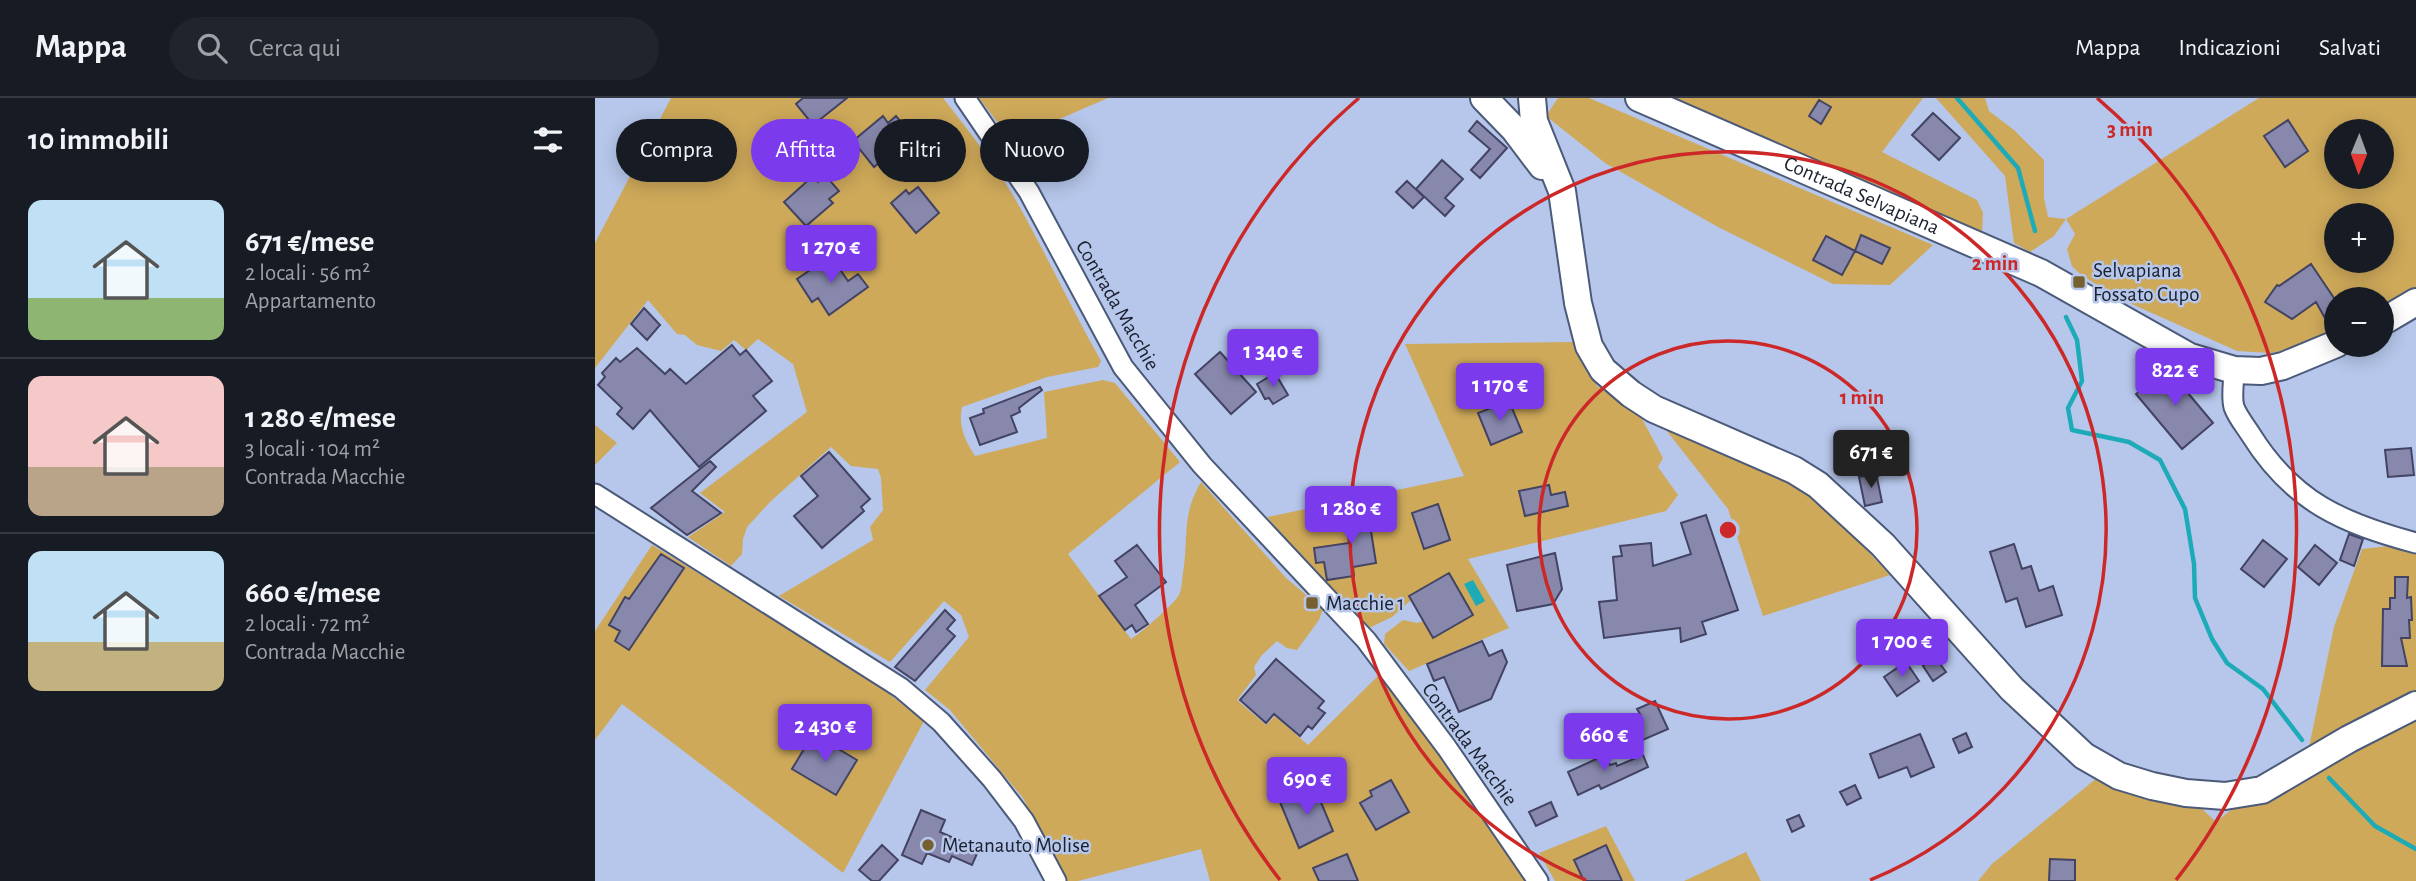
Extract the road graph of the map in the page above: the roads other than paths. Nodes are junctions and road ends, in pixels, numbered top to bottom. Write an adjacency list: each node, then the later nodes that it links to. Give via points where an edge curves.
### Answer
1 (965, 98): 15 (street, Contrada Macchie, via 1029,191 1123,367 1202,465 1366,640)
2 (1484, 98): 3 (main road, via 1502,106); 6 (main road)
3 (1525, 98)
4 (1532, 98): 6 (main road, via 1534,121)
5 (1639, 98): 10 (main road, Contrada Selvapiana, via 2041,273 2190,356)
6 (1562, 191): 13 (main road, via 1578,303 1589,346 1603,370 1654,409 1794,470 1818,485 1883,545 2012,689 2084,755 2119,776 2152,786 2225,796 2262,790)
7 (2416, 302): 8 (main road)
8 (2394, 315)
9 (2324, 349): 10 (main road, Contrada Selvapiana, via 2283,366)
10 (2234, 370): 12 (street, via 2234,408 2263,453 2295,489 2322,508 2360,525)
11 (595, 494): 14 (street, via 901,688 941,722 992,779 1024,821)
12 (2416, 543)
13 (2416, 705)
14 (1056, 881)
15 (1538, 881)

